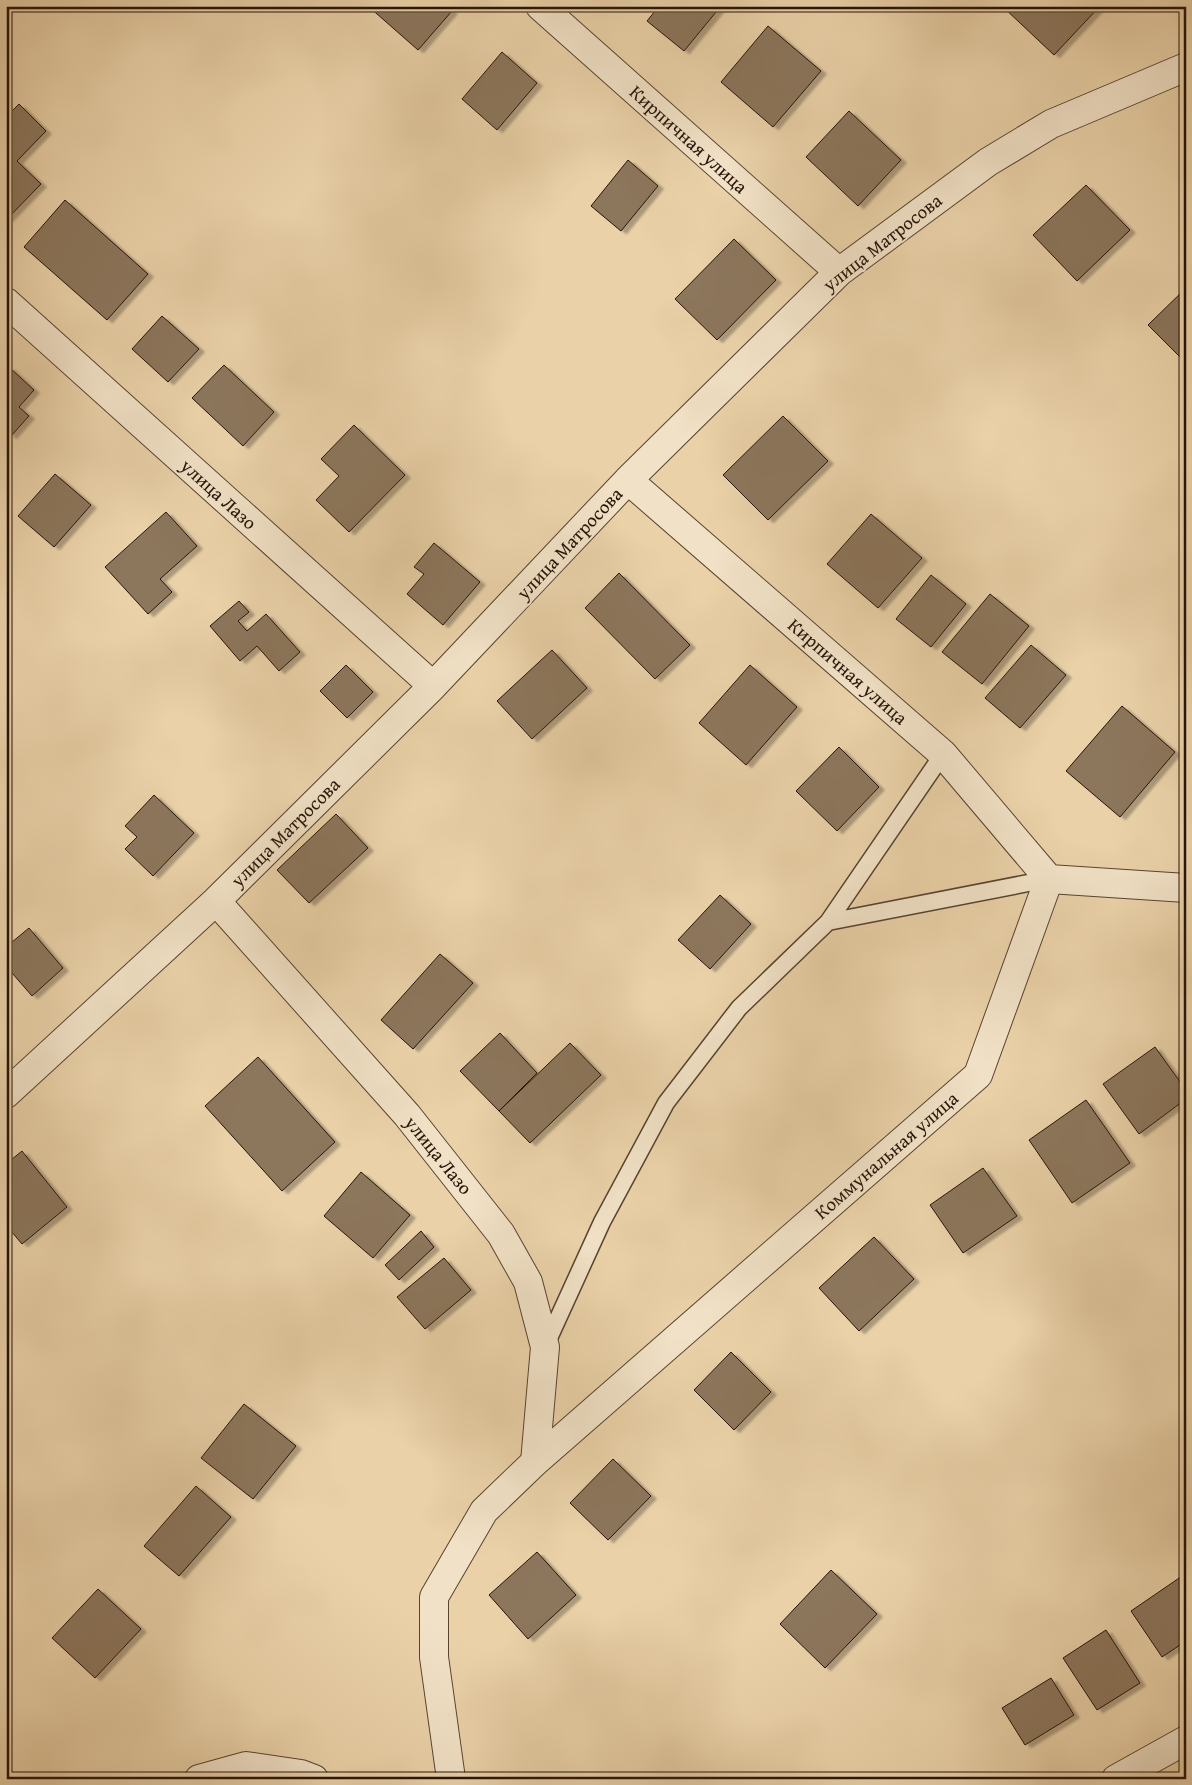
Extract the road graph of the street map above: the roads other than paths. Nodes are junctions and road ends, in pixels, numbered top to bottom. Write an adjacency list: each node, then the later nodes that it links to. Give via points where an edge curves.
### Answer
1 (540, 6): 3 (street, Кирпичная улица)
2 (1186, 68): 3 (street, улица Матросова, via 1051,124 988,162)
3 (839, 272): 5 (street, улица Матросова)
4 (6, 302): 6 (street, улица Лазо)
5 (628, 480): 6 (street, улица Матросова); 7 (street, Кирпичная улица)
6 (433, 686): 10 (street, улица Матросова)
7 (943, 754): 8 (street, Кирпичная улица); 11 (lane)
8 (1049, 880): 9 (street); 11 (lane); 14 (street, Коммунальная улица, via 978,1075)
9 (1186, 888)
10 (216, 901): 12 (street, улица Матросова); 13 (street, улица Лазо, via 407,1115 501,1234 528,1282)
11 (828, 922): 13 (lane, via 739,1008 666,1103 602,1222)
12 (8, 1089)
13 (545, 1347): 14 (street, улица Лазо)
14 (535, 1462): 18 (street, Коммунальная улица, via 484,1511 434,1597 434,1657)
15 (1186, 1740): 19 (street)
16 (199, 1779): 17 (street, via 246,1766)
17 (314, 1779)
18 (452, 1779)
19 (1116, 1779)

